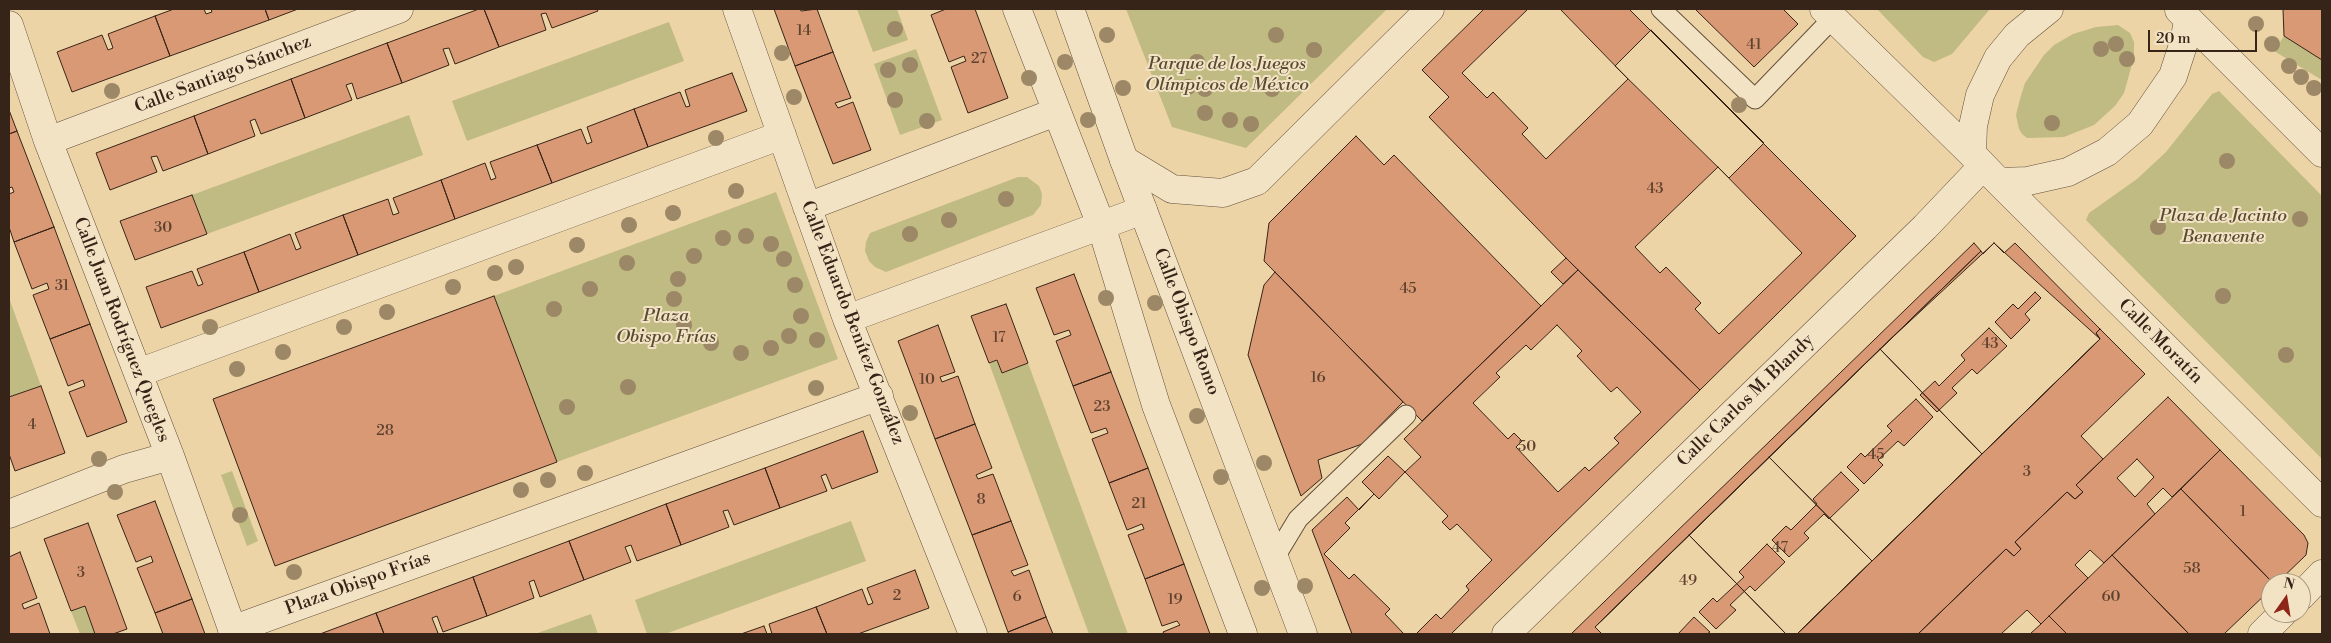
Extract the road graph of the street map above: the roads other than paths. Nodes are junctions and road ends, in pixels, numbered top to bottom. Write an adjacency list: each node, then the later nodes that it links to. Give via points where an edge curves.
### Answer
1 (398, 9): 13 (street, Calle Santiago Sánchez)
2 (737, 9): 12 (street, Calle Eduardo Benítez González)
3 (1017, 9): 11 (street)
4 (1070, 9): 15 (street, Calle Obispo Romo)
5 (1430, 9): 15 (street, via 1257,181 1223,193 1172,188)
6 (1661, 9): 8 (lane, via 1755,99)
7 (2049, 9): 16 (street, via 2017,35 1998,58 1980,95 1973,126)
8 (1829, 13): 16 (street, Calle Moratín)
9 (2183, 15): 14 (street); 16 (street, via 2184,42 2173,76 2140,124 2107,152 2068,172 2028,181)
10 (9, 25): 13 (street, Calle Juan Rodríguez Quegles)
11 (1056, 112): 17 (street); 19 (street)
12 (782, 135): 17 (street, Calle Eduardo Benítez González); 21 (street)
13 (48, 141): 21 (street, Calle Juan Rodríguez Quegles)
14 (2322, 153)
15 (1124, 160): 18 (street, Calle Obispo Romo)
16 (1985, 168): 25 (street, Calle Moratín); 35 (street, Calle Carlos M. Blandy)
17 (808, 208): 20 (street, Calle Eduardo Benítez González)
18 (1143, 210): 19 (street); 27 (street, Calle Obispo Romo)
19 (1100, 225): 20 (street); 33 (street, via 1156,405)
20 (847, 319): 22 (street, Calle Eduardo Benítez González)
21 (138, 373): 24 (street, Calle Juan Rodríguez Quegles)
22 (879, 396): 31 (street, Plaza Obispo Frías); 32 (street, Calle Eduardo Benítez González)
23 (1406, 415): 27 (lane, via 1298,519)
24 (170, 456): 26 (street, via 124,469); 31 (street, Calle Juan Rodríguez Quegles)
25 (2322, 503)
26 (9, 514)
27 (1275, 557): 34 (street, Calle Obispo Romo)
28 (2322, 574): 29 (street)
29 (2311, 586)
30 (2273, 623): 36 (street)
31 (233, 632)
32 (968, 633)
33 (1243, 634)
34 (1303, 634)
35 (1506, 634)
36 (2262, 634)

